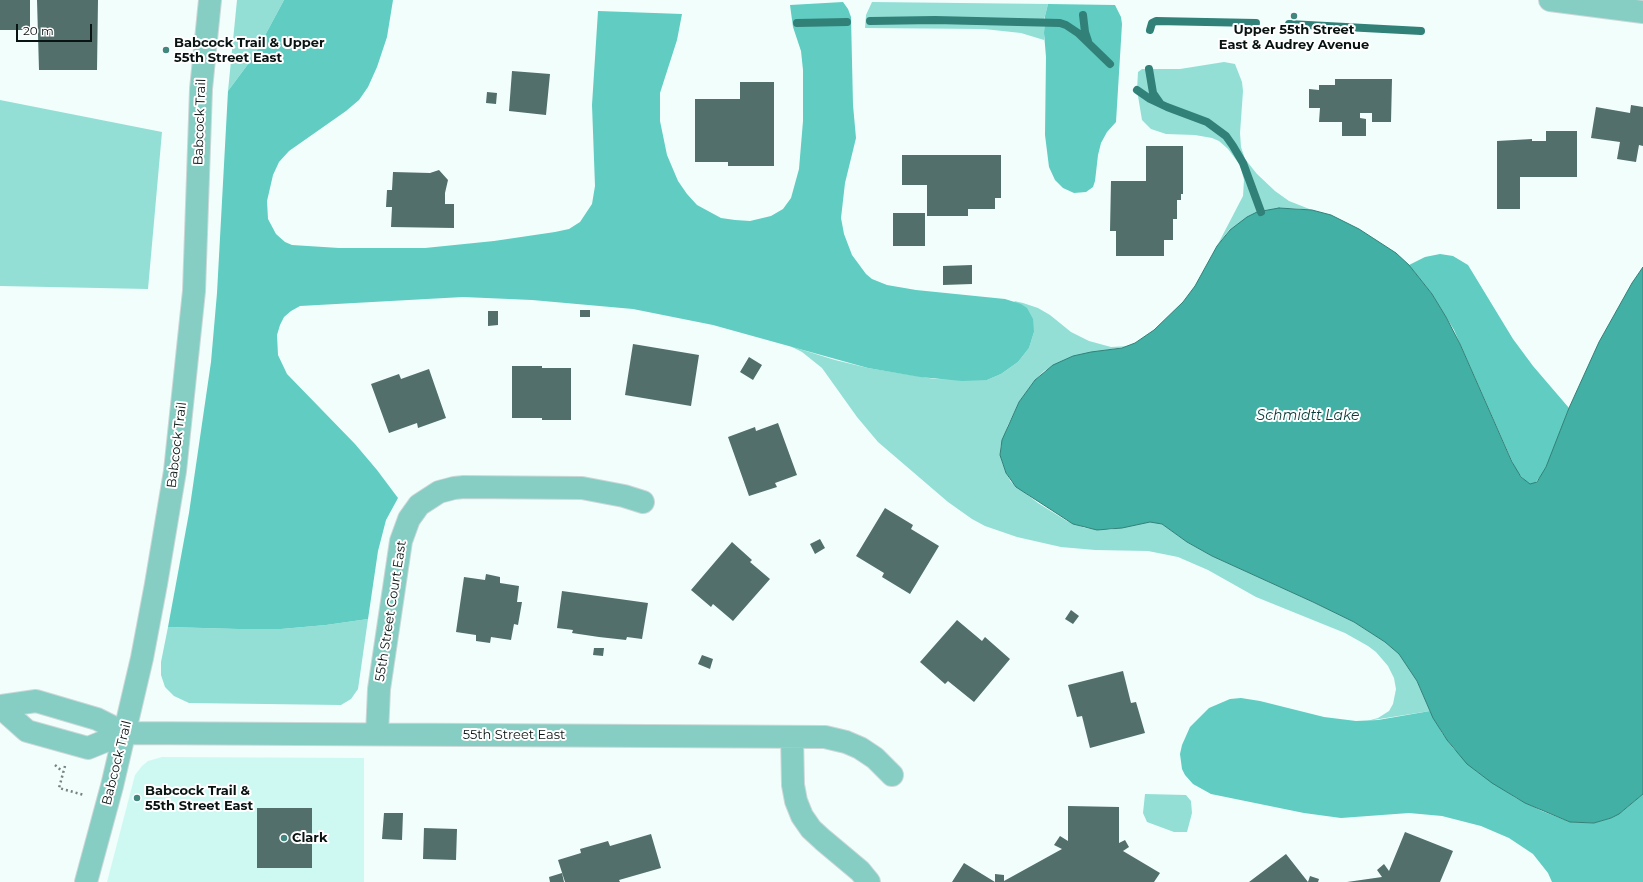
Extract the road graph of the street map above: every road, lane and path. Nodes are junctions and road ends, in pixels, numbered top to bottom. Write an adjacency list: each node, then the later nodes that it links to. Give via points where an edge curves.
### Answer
1 (210, 0): 6 (street, Babcock Trail, via 201,89 194,291 177,454 155,590)
2 (1550, 0): 3 (street)
3 (1643, 12)
4 (643, 502): 7 (street, 55th Street Court East, via 610,492 582,488 464,487 439,492 419,505 409,519 401,541 379,689)
5 (0, 706): 6 (street, via 36,701 97,719); 6 (street, via 27,730 88,748)
6 (125, 733): 7 (street, 55th Street East); 10 (street, Babcock Trail)
7 (377, 734): 8 (street, 55th Street East)
8 (792, 737): 9 (street, 55th Street East, via 825,737 846,742 875,758); 11 (street, via 793,785 802,816 823,840)
9 (892, 774)
10 (86, 882)
11 (870, 882)

